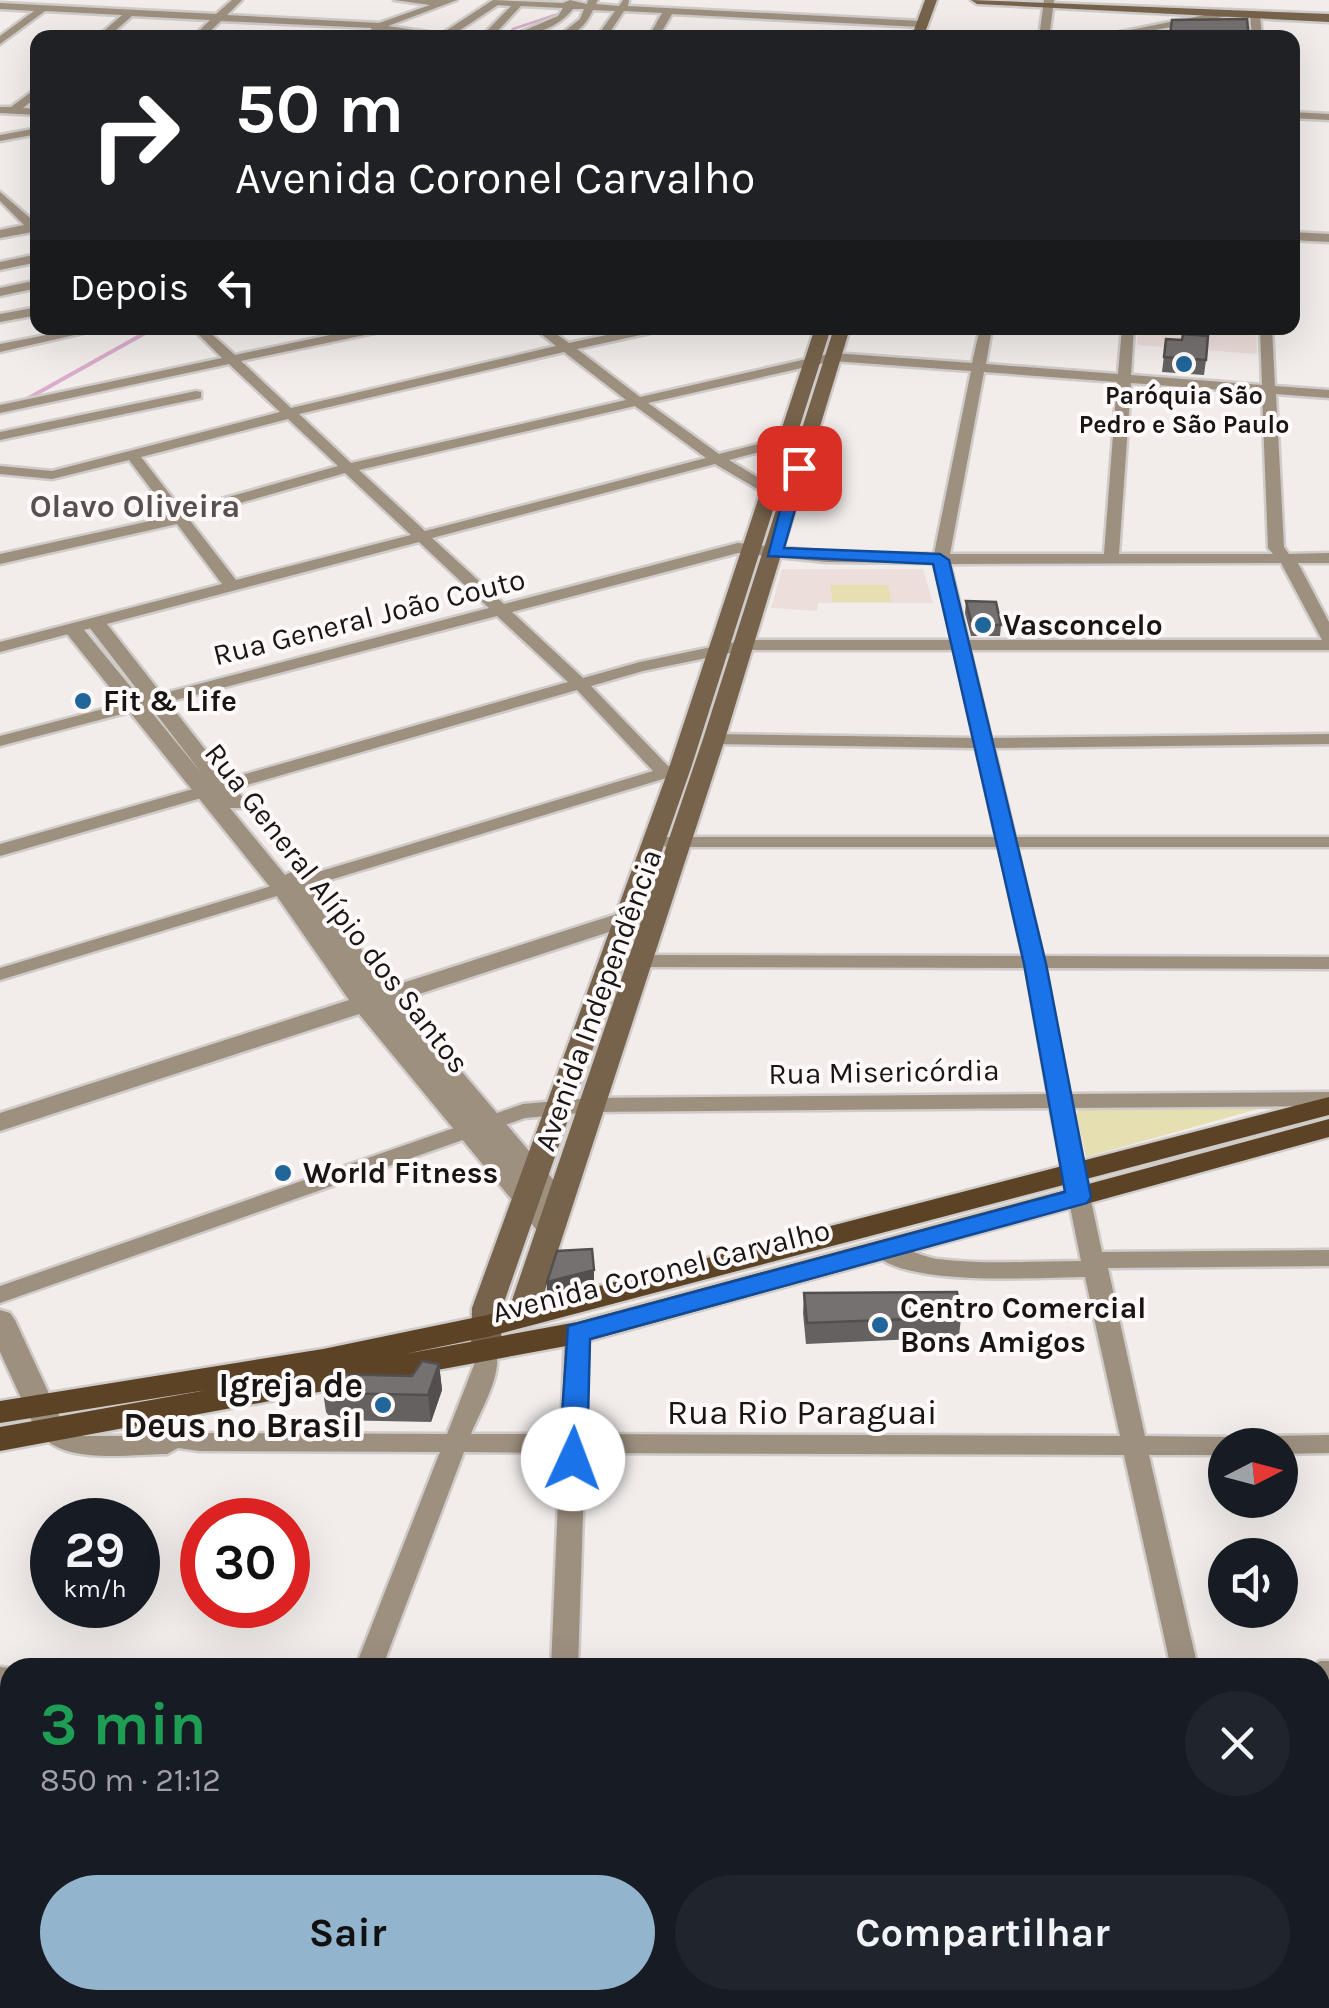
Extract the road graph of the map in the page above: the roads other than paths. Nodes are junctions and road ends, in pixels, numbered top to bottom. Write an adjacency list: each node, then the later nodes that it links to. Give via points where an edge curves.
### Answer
1 (237, 0): 21 (street)
2 (399, 0): 7 (street)
3 (931, 0): 38 (main road)
4 (944, 0): 39 (main road)
5 (977, 0): 9 (main road)
6 (1066, 0): 12 (main road)
7 (449, 1): 24 (street)
8 (520, 1): 10 (street); 30 (street, via 491,3); 31 (street)
9 (1048, 2): 12 (main road); 40 (street)
10 (565, 4): 11 (street); 32 (street, via 561,18)
11 (592, 4): 13 (street); 33 (street)
12 (1154, 4): 18 (main road); 20 (main road); 41 (street)
13 (624, 5): 16 (street); 34 (street)
14 (0, 6): 15 (street)
15 (42, 8): 17 (street); 44 (street)
16 (668, 12): 22 (street, via 751,22); 35 (street)
17 (130, 13): 21 (street); 25 (street)
18 (1230, 13): 19 (main road); 42 (street)
19 (1255, 14): 20 (main road); 43 (street)
20 (1329, 16)
21 (219, 18): 23 (street); 26 (street)
22 (840, 21): 36 (street); 37 (street)
23 (300, 22): 24 (street); 27 (street)
24 (379, 27): 28 (street); 29 (street)
25 (110, 30)
26 (206, 30)
27 (292, 30)
28 (376, 30)
29 (398, 30)
30 (451, 30)
31 (492, 30)
32 (532, 30)
33 (571, 30)
34 (607, 30)
35 (658, 30)
36 (836, 30)
37 (911, 30)
38 (919, 30)
39 (935, 30)
40 (1045, 30)
41 (1151, 30)
42 (1159, 30)
43 (1256, 30)
44 (0, 41)
45 (30, 97): 47 (street)
46 (0, 110): 47 (street)
47 (14, 110): 48 (street)
48 (30, 111)
49 (1300, 115): 50 (street)
50 (1329, 117)
51 (30, 132): 52 (street)
52 (0, 138)
53 (0, 196): 54 (street)
54 (30, 224)
55 (30, 230): 57 (street)
56 (1300, 236): 58 (street)
57 (0, 237)
58 (1329, 238)
59 (30, 260): 60 (street)
60 (0, 266)
61 (30, 286): 62 (street)
62 (0, 292)
63 (30, 312): 64 (street)
64 (0, 318)
65 (64, 335): 75 (street)
66 (206, 335): 78 (street)
67 (346, 335): 78 (street)
68 (549, 335): 76 (street)
69 (624, 335): 76 (street)
70 (821, 335): 79 (main road, Avenida Independência)
71 (840, 335): 77 (main road, Avenida Independência)
72 (985, 335): 80 (street)
73 (1127, 335): 82 (street)
74 (1266, 335): 83 (street)
75 (0, 348)
76 (567, 348): 86 (street); 89 (street)
77 (832, 357): 79 (street); 80 (street); 92 (main road, Avenida Independência)
78 (233, 360): 81 (street); 89 (street)
79 (812, 361): 86 (street); 91 (main road, Avenida Independência)
80 (978, 368): 82 (street); 106 (street)
81 (176, 372): 85 (street); 87 (street)
82 (1124, 380): 83 (street); 102 (street)
83 (1267, 390): 84 (street); 103 (street, via 1276,548)
84 (1329, 394)
85 (196, 395): 88 (street); 90 (street)
86 (644, 400): 94 (street); 96 (street)
87 (0, 409)
88 (208, 410)
89 (288, 413): 93 (street); 96 (street)
90 (0, 436)
91 (786, 440): 92 (street); 94 (street); 97 (main road, Avenida Independência)
92 (808, 442): 98 (main road, Avenida Independência)
93 (131, 453): 95 (street, via 49,476); 99 (street)
94 (719, 459): 97 (street); 100 (street)
95 (0, 470)
96 (351, 471): 99 (street); 100 (street)
97 (770, 493): 98 (street); 101 (main road, Avenida Independência)
98 (791, 494): 101 (main road, Avenida Independência)
99 (178, 517): 105 (street); 107 (street)
100 (422, 539): 107 (street); 108 (street)
101 (763, 551): 106 (street, Rua General João Couto); 108 (street, Rua General João Couto, via 732,550); 111 (main road, Avenida Independência); 114 (main road, Avenida Independência)
102 (1111, 558): 103 (street, Rua General João Couto); 106 (street, Rua General João Couto)
103 (1284, 558): 104 (street, Rua General João Couto); 110 (street)
104 (1329, 558)
105 (0, 559)
106 (940, 560): 112 (street)
107 (232, 586): 109 (street)
108 (501, 612): 115 (street); 116 (street, Rua General João Couto)
109 (84, 626): 113 (street); 116 (street, Rua General Alípio dos Santos)
110 (1329, 641): 112 (street)
111 (744, 645): 112 (street); 114 (street); 117 (main road, Avenida Independência)
112 (959, 645): 120 (street)
113 (0, 647)
114 (718, 650): 115 (street); 121 (main road, Avenida Independência)
115 (581, 685): 121 (street); 122 (street)
116 (145, 703): 119 (street, Rua General João Couto); 122 (street, Rua General Alípio dos Santos)
117 (714, 739): 120 (street); 124 (main road, Avenida Independência)
118 (1329, 739): 120 (street)
119 (0, 741)
120 (984, 743): 126 (street)
121 (672, 770): 123 (main road, Avenida Independência); 128 (street)
122 (214, 788): 127 (street); 128 (street, Rua General Alípio dos Santos)
123 (654, 842): 124 (street); 130 (main road, Avenida Independência)
124 (680, 842): 126 (street); 129 (main road, Avenida Independência)
125 (1329, 842): 126 (street)
126 (1008, 845): 133 (street)
127 (0, 850)
128 (290, 885): 134 (street); 135 (street, Rua General Alípio dos Santos)
129 (656, 909): 130 (street); 131 (main road, Avenida Independência)
130 (626, 918): 131 (main road, Avenida Independência); 135 (street)
131 (624, 963): 133 (street); 138 (main road, Avenida Independência); 139 (main road, Avenida Independência)
132 (1329, 963): 133 (street)
133 (1035, 964): 137 (street)
134 (0, 974)
135 (375, 1000): 141 (street); 142 (street, Rua General Alípio dos Santos)
136 (1329, 1098): 137 (street, Rua Misericórdia)
137 (1057, 1100): 138 (street, Rua Misericórdia); 144 (street)
138 (590, 1105): 139 (street, Rua Misericórdia); 146 (main road, Avenida Independência)
139 (560, 1106): 142 (street, Rua Misericórdia); 145 (main road, Avenida Independência)
140 (1329, 1106): 144 (main road, Avenida Coronel Carvalho)
141 (0, 1122)
142 (480, 1124): 145 (street, Rua General Alípio dos Santos); 150 (street, Rua Misericórdia)
143 (1329, 1128): 144 (main road, Avenida Coronel Carvalho)
144 (1076, 1186): 147 (main road, Avenida Coronel Carvalho); 149 (street); 151 (main road, Avenida Coronel Carvalho)
145 (531, 1187): 146 (street, Rua General Alípio dos Santos); 154 (main road, Avenida Independência, via 487,1308)
146 (554, 1216): 151 (main road, Avenida Independência)
147 (883, 1251): 149 (street, via 900,1261 942,1266); 153 (main road, Avenida Coronel Carvalho)
148 (1329, 1258): 149 (street)
149 (1097, 1265): 165 (street)
150 (0, 1295)
151 (522, 1318): 154 (main road, Avenida Coronel Carvalho)
152 (0, 1320): 157 (street)
153 (577, 1332): 154 (main road, Avenida Coronel Carvalho); 163 (street)
154 (486, 1339): 156 (main road, Avenida Coronel Carvalho); 157 (main road, Avenida Coronel Carvalho, via 324,1360); 160 (street, Avenida Independência, via 486,1365)
155 (0, 1412): 157 (main road, Avenida Coronel Carvalho)
156 (136, 1415): 157 (main road, Avenida Coronel Carvalho); 159 (street, Rua Rio Paraguai, via 150,1435)
157 (46, 1418): 158 (main road, Avenida Coronel Carvalho); 159 (street, Rua Rio Paraguai, via 74,1445)
158 (0, 1439)
159 (199, 1442): 160 (street, Rua Rio Paraguai)
160 (458, 1444): 163 (street, Rua Rio Paraguai); 166 (street, Avenida Independência)
161 (1298, 1444): 162 (street)
162 (1329, 1444)
163 (573, 1446): 165 (street, Rua Rio Paraguai); 167 (street)
164 (1208, 1446): 165 (street, Rua Rio Paraguai)
165 (1136, 1447): 168 (street)
166 (372, 1658)
167 (564, 1658)
168 (1183, 1658)

